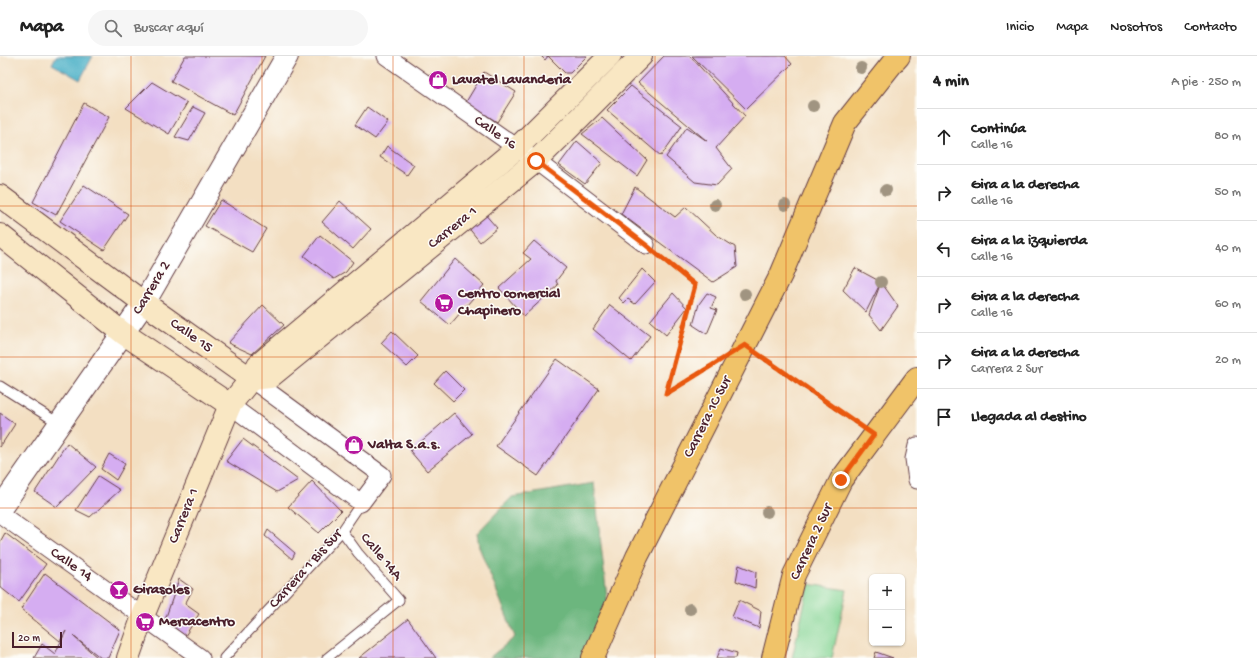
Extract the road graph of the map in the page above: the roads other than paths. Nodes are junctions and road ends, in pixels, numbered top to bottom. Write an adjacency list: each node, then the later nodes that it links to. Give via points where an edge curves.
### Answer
1 (287, 56): 11 (street, Carrera 2)
2 (386, 56): 6 (street, Calle 16)
3 (610, 56): 6 (main road, Carrera 1)
4 (641, 56): 7 (main road, Carrera 1)
5 (899, 56): 30 (main road, Carrera 1C Sur, via 845,123 781,275 637,557)
6 (517, 148): 7 (street, Calle 16); 14 (main road, Carrera 1, via 258,365)
7 (536, 161): 10 (street, Calle 16); 14 (main road, Carrera 1, via 270,377)
8 (0, 196): 11 (main road, Calle 15)
9 (0, 235): 12 (main road)
10 (646, 245)
11 (144, 303): 12 (street, Carrera 2); 14 (main road, Calle 15)
12 (123, 333): 16 (main road); 17 (street, Carrera 2)
13 (917, 378): 31 (main road, Carrera 2 Sur, via 841,480 794,575)
14 (251, 379): 16 (main road, Carrera 1); 19 (street, Calle 15)
15 (0, 386): 17 (lane)
16 (230, 406): 21 (street); 25 (main road, Carrera 1)
17 (60, 424): 22 (street, Carrera 2)
18 (917, 446): 20 (street, via 914,459)
19 (382, 475): 21 (street, Carrera 1 Bis Sur)
20 (917, 480)
21 (361, 503): 24 (lane, Carrera 1 Bis Sur)
22 (0, 509)
23 (0, 514): 25 (street, Calle 14)
24 (342, 531): 28 (lane, Carrera 1 Bis Sur); 29 (lane, Calle 14A, via 358,554 399,600)
25 (143, 616): 26 (main road, Carrera 1); 27 (street, Calle 14)
26 (128, 658)
27 (201, 658)
28 (224, 658)
29 (327, 658)
30 (593, 658)
31 (773, 658)

